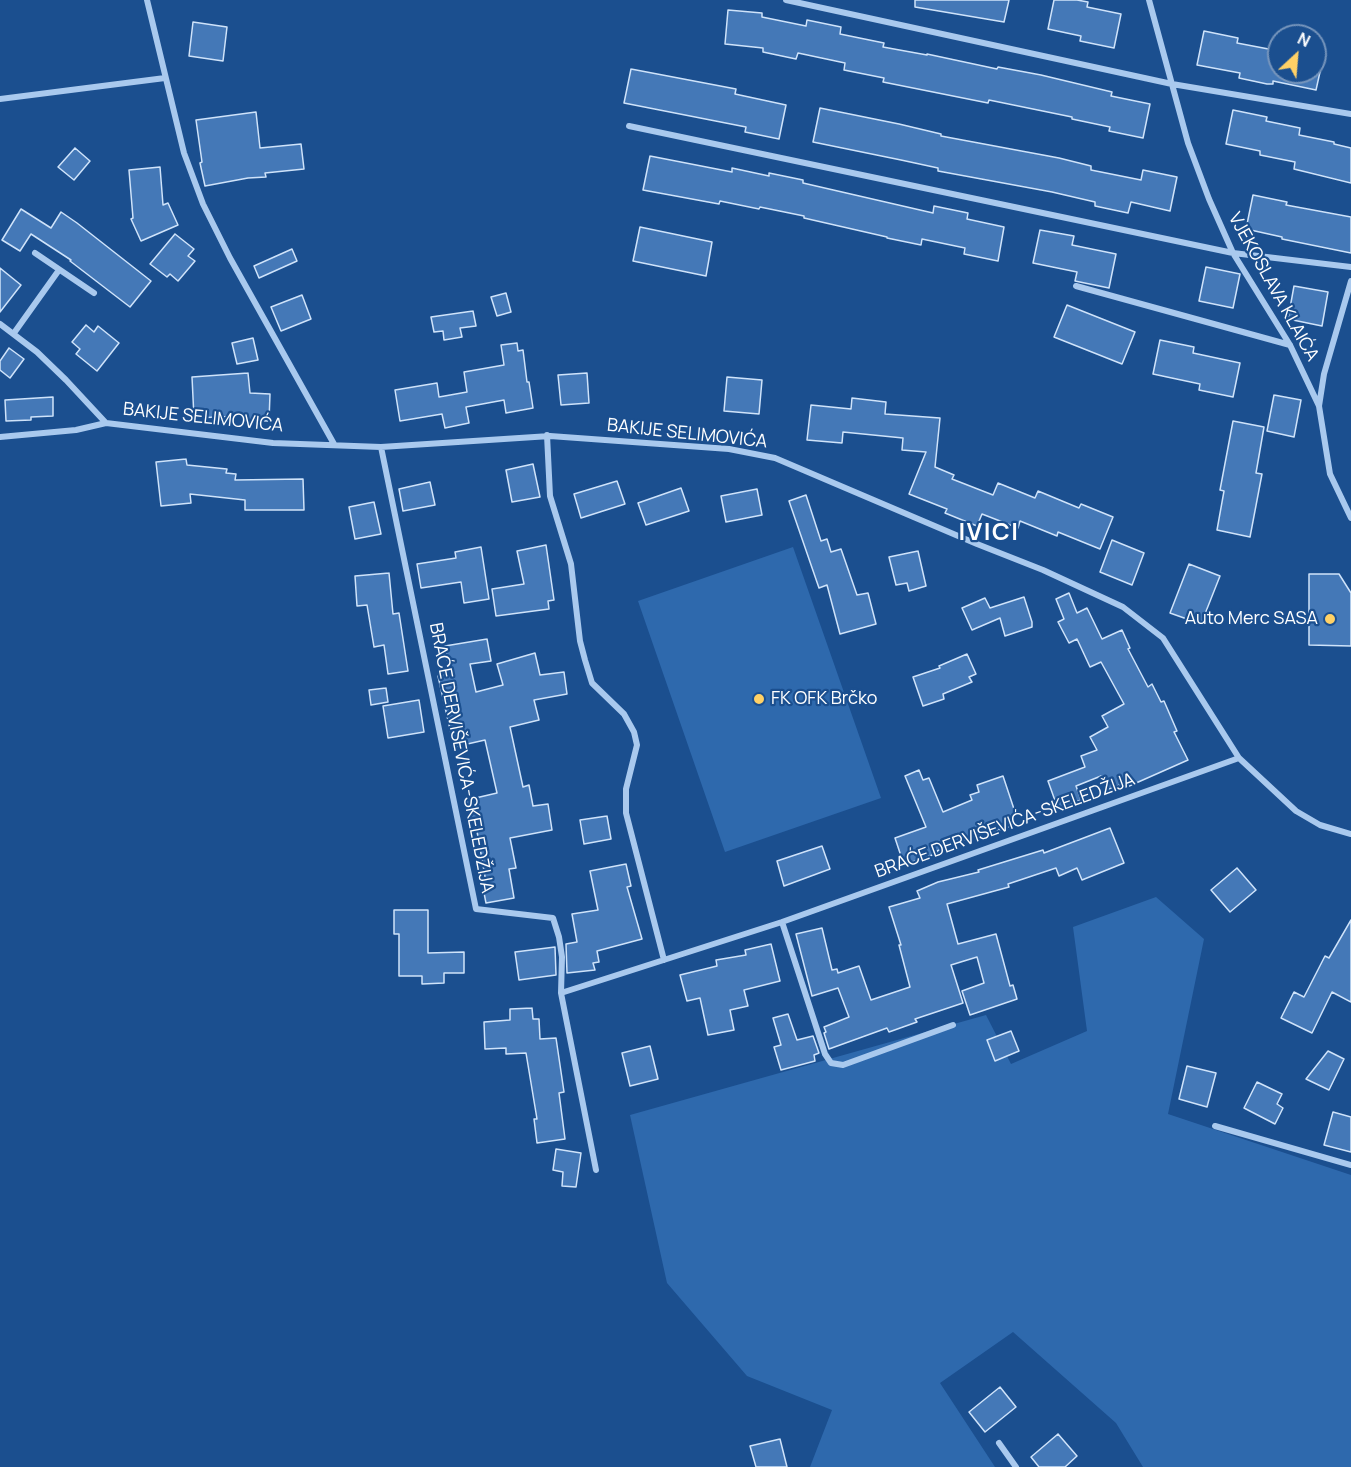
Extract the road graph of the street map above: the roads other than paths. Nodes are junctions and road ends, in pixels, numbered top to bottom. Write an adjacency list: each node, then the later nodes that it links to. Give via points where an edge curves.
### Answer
1 (147, 0): 4 (street)
2 (786, 0): 5 (street)
3 (1149, 0): 5 (street, VJEKOSLAVA KLAIĆA)
4 (165, 78): 6 (street); 23 (street, via 184,153 203,204)
5 (1172, 84): 7 (street); 10 (street, VJEKOSLAVA KLAIĆA, via 1188,143)
6 (0, 99)
7 (1351, 114)
8 (629, 126): 10 (street)
9 (35, 253): 12 (street)
10 (1233, 253): 11 (street); 18 (street, VJEKOSLAVA KLAIĆA)
11 (1351, 267)
12 (59, 270): 15 (street); 17 (street)
13 (1351, 281): 19 (street)
14 (1076, 286): 18 (street)
15 (94, 293)
16 (0, 324): 17 (street, BAKIJE SELIMOVIĆA)
17 (14, 333): 20 (street, BAKIJE SELIMOVIĆA)
18 (1290, 345): 19 (street, VJEKOSLAVA KLAIĆA)
19 (1319, 406): 25 (street, VJEKOSLAVA KLAIĆA, via 1330,474)
20 (106, 423): 22 (street, via 76,430); 23 (street, BAKIJE SELIMOVIĆA, via 273,442)
21 (547, 435): 24 (street, BAKIJE SELIMOVIĆA); 26 (street, BAKIJE SELIMOVIĆA, via 729,449 775,458 1104,597 1163,638); 29 (street, via 550,496 571,564 585,660 592,683 624,714 634,732 636,745 626,789 626,813)
22 (0, 437)
23 (334, 444): 24 (street, BAKIJE SELIMOVIĆA)
24 (381, 447): 30 (street, BRAĆE DERVIŠEVIĆA-SKELEDŽIJA, via 476,909 553,918 562,957)
25 (1351, 518)
26 (1239, 758): 27 (street, BAKIJE SELIMOVIĆA, via 1296,811 1320,825); 28 (street, BRAĆE DERVIŠEVIĆA-SKELEDŽIJA)
27 (1351, 834)
28 (782, 922): 29 (street, BRAĆE DERVIŠEVIĆA-SKELEDŽIJA); 31 (street, via 831,1063 843,1065)
29 (664, 960): 30 (street, BRAĆE DERVIŠEVIĆA-SKELEDŽIJA)
30 (561, 993): 34 (street)
31 (953, 1025)
32 (1215, 1126): 33 (street)
33 (1351, 1165)
34 (597, 1170)
35 (999, 1443): 36 (street)
36 (1017, 1467)

